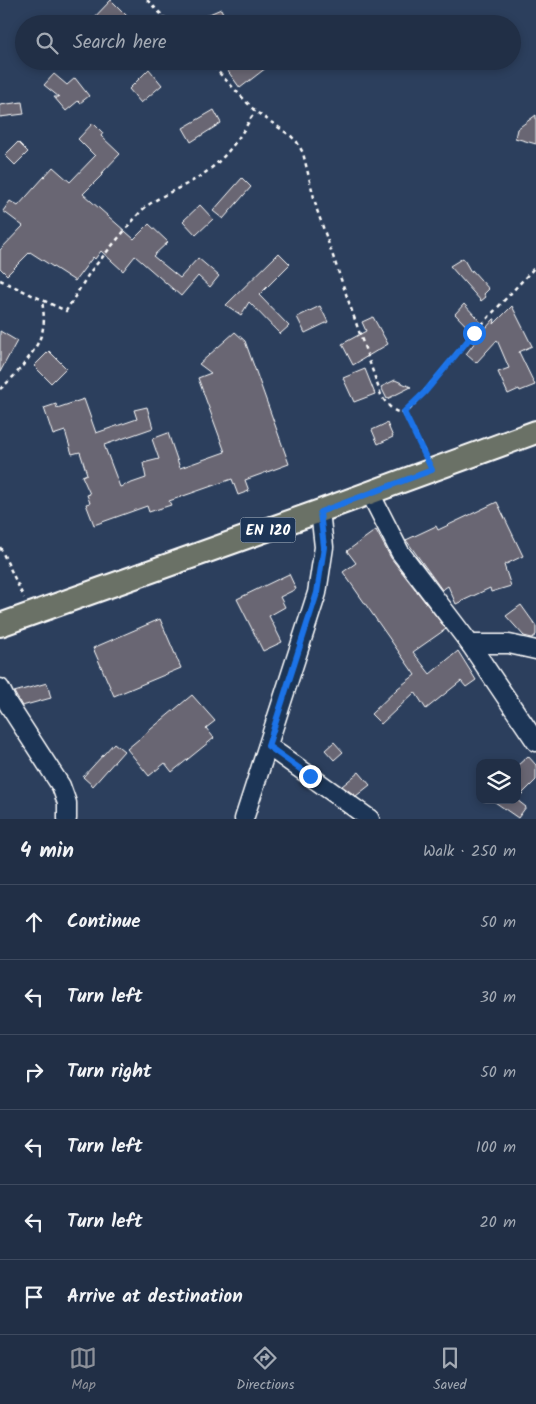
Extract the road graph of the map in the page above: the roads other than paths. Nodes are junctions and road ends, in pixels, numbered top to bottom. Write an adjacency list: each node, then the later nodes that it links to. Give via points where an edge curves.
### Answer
1 (536, 432): 2 (main road, EN 120)
2 (370, 493): 3 (main road, EN 120); 5 (street, via 400,552)
3 (320, 512): 4 (main road, EN 120); 9 (street, via 324,547 317,593)
4 (0, 625)
5 (470, 644): 6 (street, via 510,644); 8 (street)
6 (536, 650)
7 (0, 688): 10 (street, via 61,786 67,803)
8 (536, 742)
9 (268, 746): 11 (street); 12 (street)
10 (67, 819)
11 (244, 819)
12 (370, 819)

